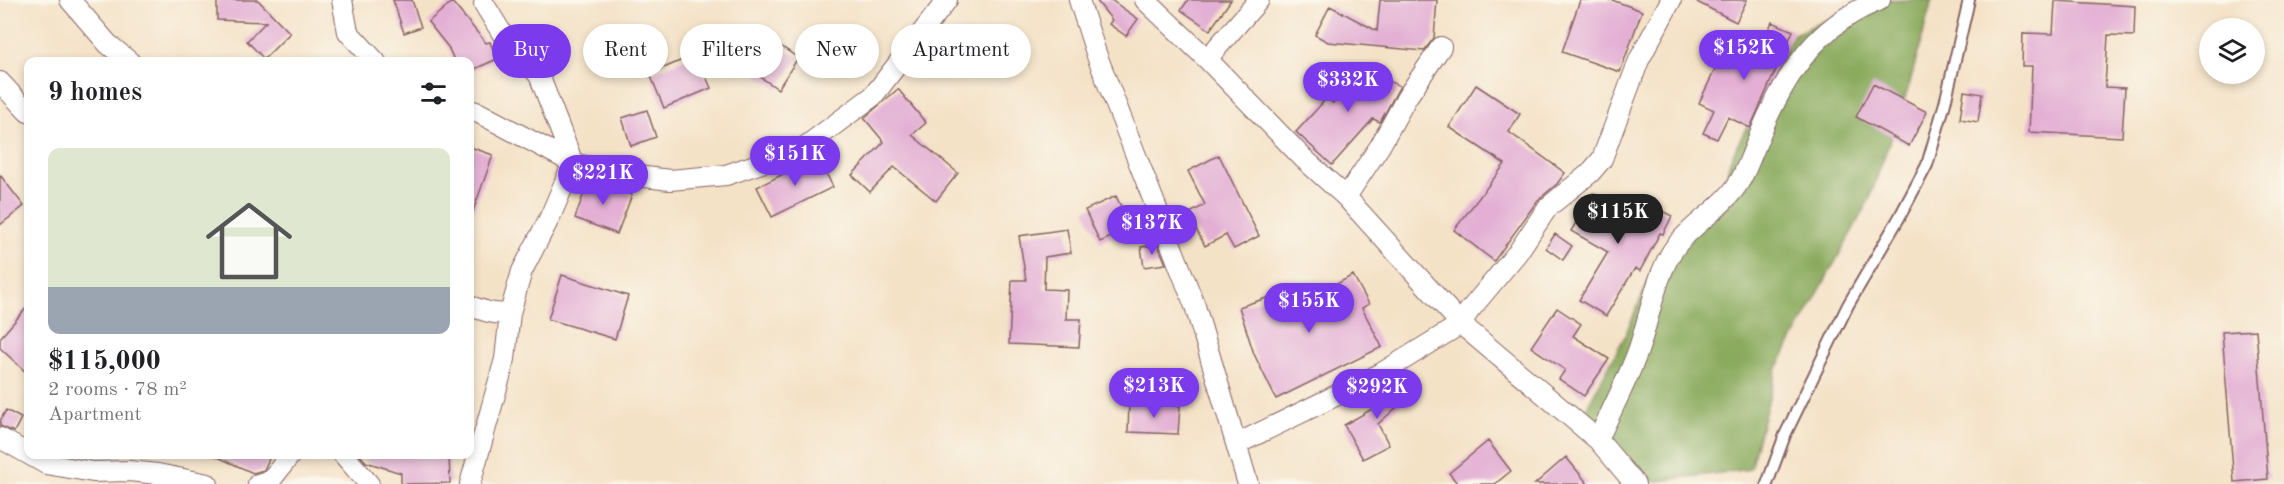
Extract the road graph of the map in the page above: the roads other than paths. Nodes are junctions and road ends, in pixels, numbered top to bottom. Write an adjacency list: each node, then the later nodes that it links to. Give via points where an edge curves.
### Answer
1 (70, 0): 12 (street)
2 (342, 0): 13 (street, via 348,32)
3 (947, 0): 18 (street, via 873,96 802,149 726,175 670,180)
4 (1079, 0): 25 (street, via 1097,56 1195,306)
5 (1145, 0): 14 (street)
6 (1259, 0): 14 (street)
7 (1671, 0): 22 (street, via 1639,60 1602,159 1548,207)
8 (1880, 0): 24 (street, via 1859,8 1824,32 1797,63 1770,110 1741,179 1723,202 1675,246 1638,350)
9 (1969, 0): 36 (lane, via 1927,165 1848,305 1785,435)
10 (484, 4): 18 (street, via 508,43 539,75)
11 (1442, 47): 19 (street)
12 (124, 57)
13 (371, 57)
14 (1207, 59): 19 (street, via 1303,158)
15 (0, 82): 16 (street)
16 (24, 108)
17 (474, 111): 18 (street)
18 (573, 163): 21 (street, via 522,271)
19 (1346, 196): 22 (street)
20 (474, 307): 21 (street, via 489,313)
21 (510, 313): 33 (street, via 505,359)
22 (1461, 324): 24 (street); 25 (street, via 1380,374)
23 (0, 438): 26 (street)
24 (1598, 440): 35 (street)
25 (1237, 444): 34 (street)
26 (24, 452)
27 (37, 459): 30 (street, via 93,472 158,474)
28 (287, 459): 31 (street, via 271,480)
29 (347, 459): 32 (street)
30 (208, 484)
31 (258, 484)
32 (369, 484)
33 (470, 484)
34 (1248, 484)
35 (1635, 484)
36 (1767, 484)

